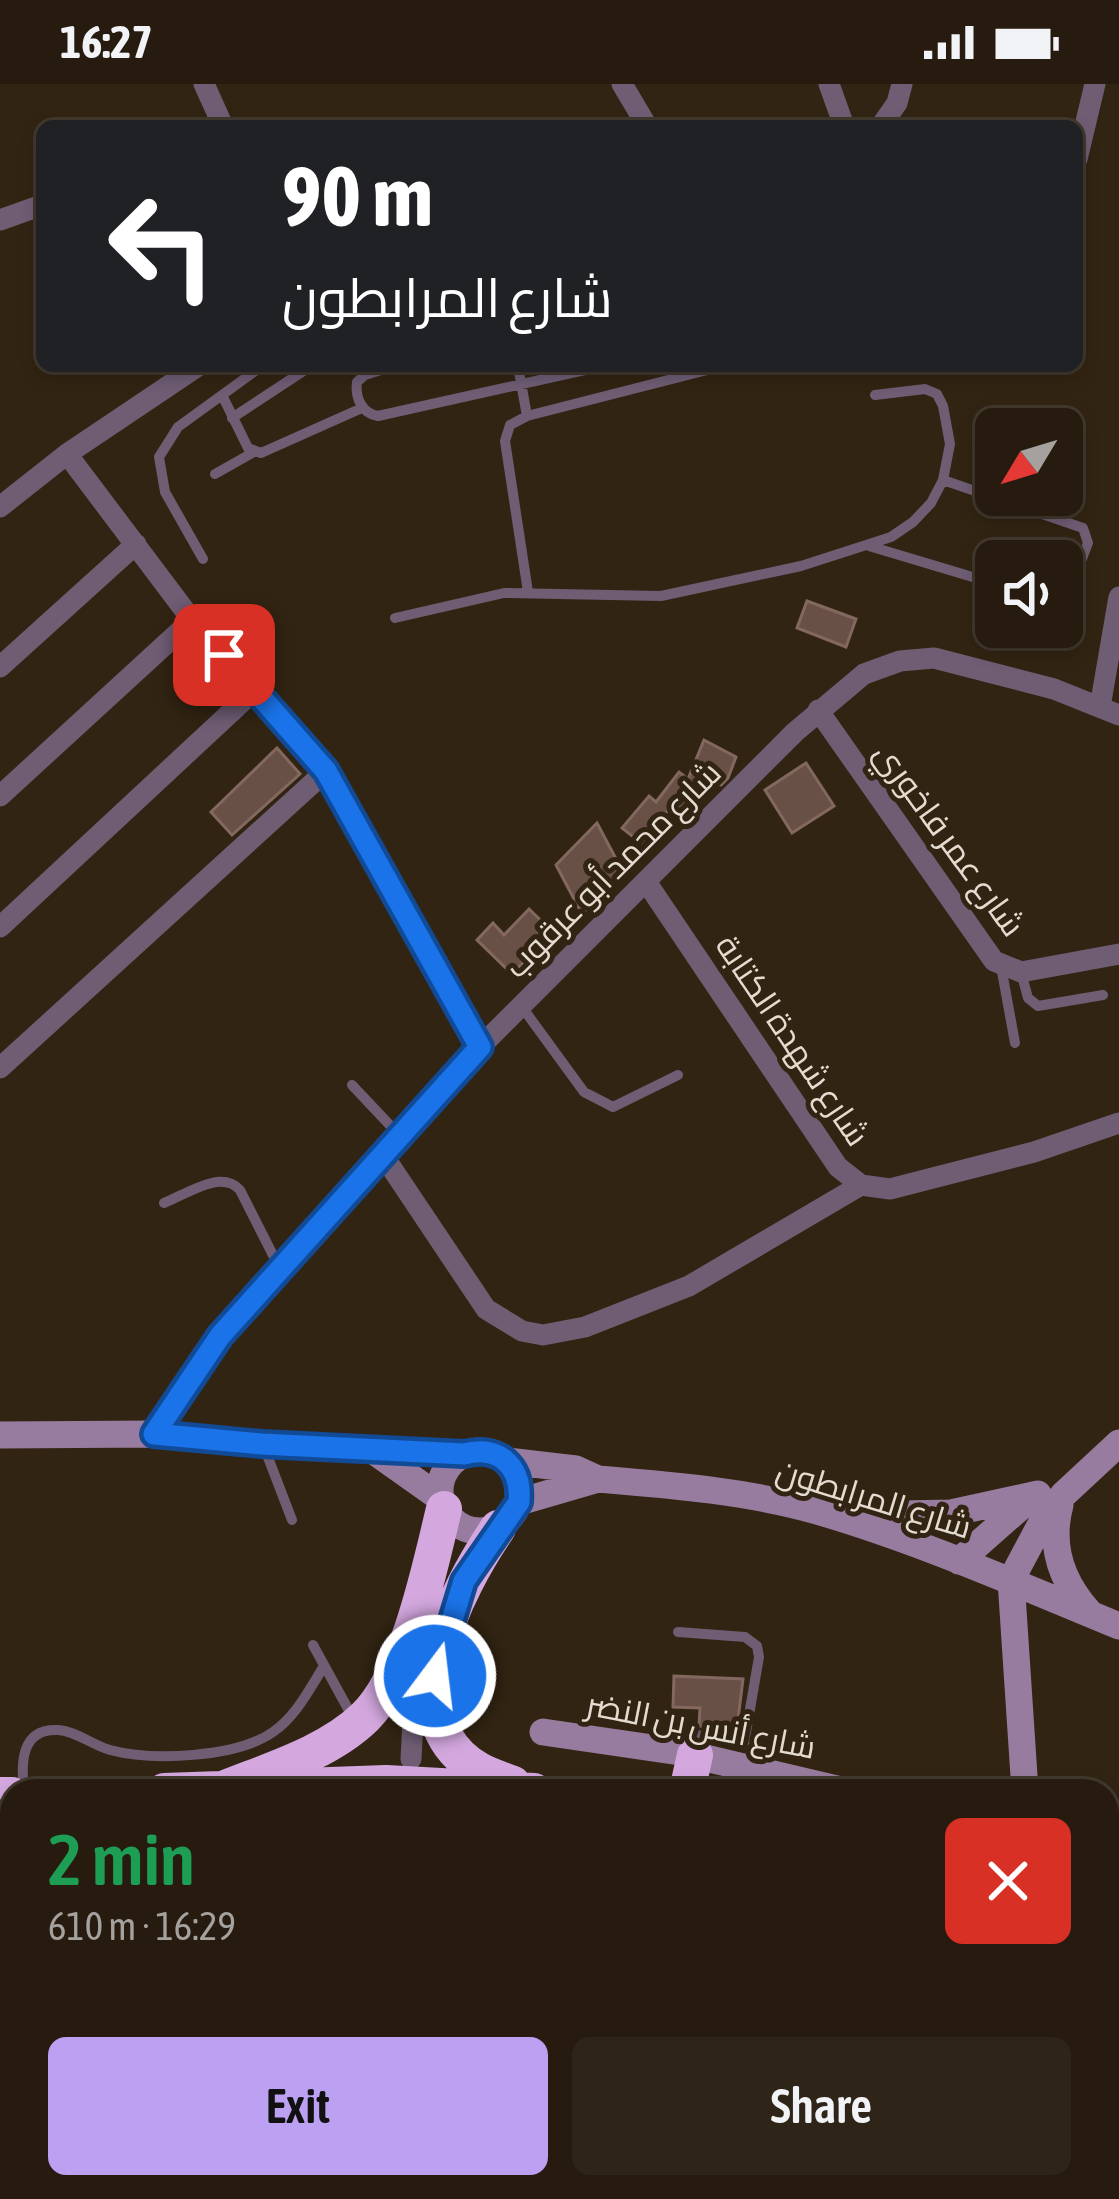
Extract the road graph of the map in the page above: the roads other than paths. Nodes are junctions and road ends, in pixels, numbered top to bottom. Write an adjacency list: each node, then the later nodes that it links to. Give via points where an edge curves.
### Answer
1 (203, 84): 6 (street)
2 (829, 84): 10 (street)
3 (902, 84): 11 (street)
4 (1095, 84): 12 (street)
5 (630, 88): 7 (street); 8 (street); 9 (street)
6 (221, 120)
7 (630, 120)
8 (643, 120)
9 (654, 120)
10 (842, 120)
11 (885, 120)
12 (1083, 134)
13 (36, 207): 14 (street)
14 (0, 220)
15 (189, 372): 29 (street)
16 (254, 372): 23 (lane)
17 (302, 372): 27 (lane)
18 (375, 372): 25 (lane, via 360,377)
19 (519, 372): 22 (lane)
20 (576, 372): 22 (lane)
21 (699, 372): 26 (lane)
22 (521, 384): 25 (lane, via 378,416); 26 (lane)
23 (221, 395): 27 (lane); 36 (lane, via 178,427 159,457 165,492)
24 (875, 395): 31 (lane, via 937,394 950,444)
25 (362, 408): 28 (lane)
26 (527, 416): 38 (lane, via 510,425 505,441)
27 (232, 418): 28 (lane)
28 (254, 452): 30 (lane)
29 (67, 454): 32 (street); 33 (street)
30 (214, 473)
31 (943, 480): 34 (lane, via 913,522); 35 (lane, via 1083,528)
32 (0, 507)
33 (136, 544): 41 (street); 42 (street)
34 (866, 545): 37 (lane); 38 (lane, via 662,596)
35 (1083, 556)
36 (203, 559)
37 (975, 578)
38 (528, 592): 40 (lane)
39 (1119, 597): 45 (street)
40 (395, 618)
41 (192, 620): 43 (street); 47 (street)
42 (0, 667)
43 (256, 689): 46 (street); 49 (street)
44 (818, 710): 45 (street, شارع محمد أبو عرقوب, via 864,674 934,658); 48 (street, شارع محمد أبو عرقوب); 51 (street, شارع عمر فاخوري, via 988,955)
45 (1109, 711)
46 (326, 771): 55 (street); 56 (street)
47 (0, 796)
48 (647, 883): 53 (street, شارع محمد أبو عرقوب); 62 (street, شارع شهدة الكتابة, via 838,1167)
49 (0, 927)
50 (1119, 954): 51 (street, شارع عمر فاخوري)
51 (1011, 969): 52 (lane, via 1038,1006); 54 (lane)
52 (1103, 995)
53 (522, 1007): 55 (street, شارع محمد أبو عرقوب); 57 (lane, via 584,1091 613,1106)
54 (1015, 1043)
55 (480, 1047): 60 (street, شارع محمد أبو عرقوب)
56 (0, 1068)
57 (678, 1075)
58 (352, 1085): 60 (lane)
59 (1119, 1123): 62 (street, شارع شهدة الكتابة, via 890,1189)
60 (400, 1137): 61 (street, شارع محمد أبو عرقوب)
61 (383, 1155): 62 (street, via 486,1309 543,1335 688,1286); 64 (street, شارع محمد أبو عرقوب)
62 (862, 1185)
63 (164, 1203): 64 (lane, via 232,1181)
64 (280, 1269): 65 (street, شارع محمد أبو عرقوب, via 220,1336)
65 (154, 1434): 66 (street); 68 (street)
66 (0, 1435)
67 (1119, 1443): 73 (street)
68 (262, 1444): 69 (street); 76 (lane)
69 (371, 1449): 70 (street); 74 (street)
70 (464, 1454): 71 (street, via 478,1450); 74 (street, via 444,1472)
71 (507, 1461): 72 (street, شارع المرابطون); 77 (street, via 517,1473)
72 (598, 1479): 75 (street, شارع المرابطون); 77 (street, شارع المرابطون)
73 (1061, 1488): 75 (street, via 951,1513); 78 (street, via 996,1524); 79 (street); 81 (street, via 1058,1560)
74 (444, 1507): 77 (street, via 472,1531); 80 (street); 86 (highway, via 392,1680)
75 (816, 1511): 78 (street, شارع المرابطون)
76 (292, 1520)
77 (502, 1520): 80 (street); 94 (highway, via 457,1597 433,1692 441,1727 463,1757)
78 (959, 1561): 79 (street, شارع المرابطون)
79 (1011, 1580): 81 (street, شارع المرابطون); 96 (street)
80 (442, 1591): 89 (street, via 420,1660)
81 (1092, 1615): 82 (street, شارع المرابطون)
82 (1119, 1626)
83 (678, 1632): 88 (lane, via 745,1637 757,1646)
84 (313, 1645): 85 (lane)
85 (324, 1666): 86 (lane); 92 (lane, via 292,1714 262,1738 209,1753 151,1754 113,1751 58,1730 28,1743)
86 (356, 1724): 93 (highway)
87 (543, 1732): 90 (street, شارع أنس بن النضر)
88 (745, 1738): 90 (lane, via 692,1735); 91 (lane)
89 (411, 1759)
90 (687, 1766): 91 (street, شارع أنس بن النضر)
91 (764, 1770): 95 (street, شارع أنس بن النضر)
92 (16, 1779)
93 (249, 1779)
94 (502, 1779)
95 (799, 1779)
96 (1024, 1779)

